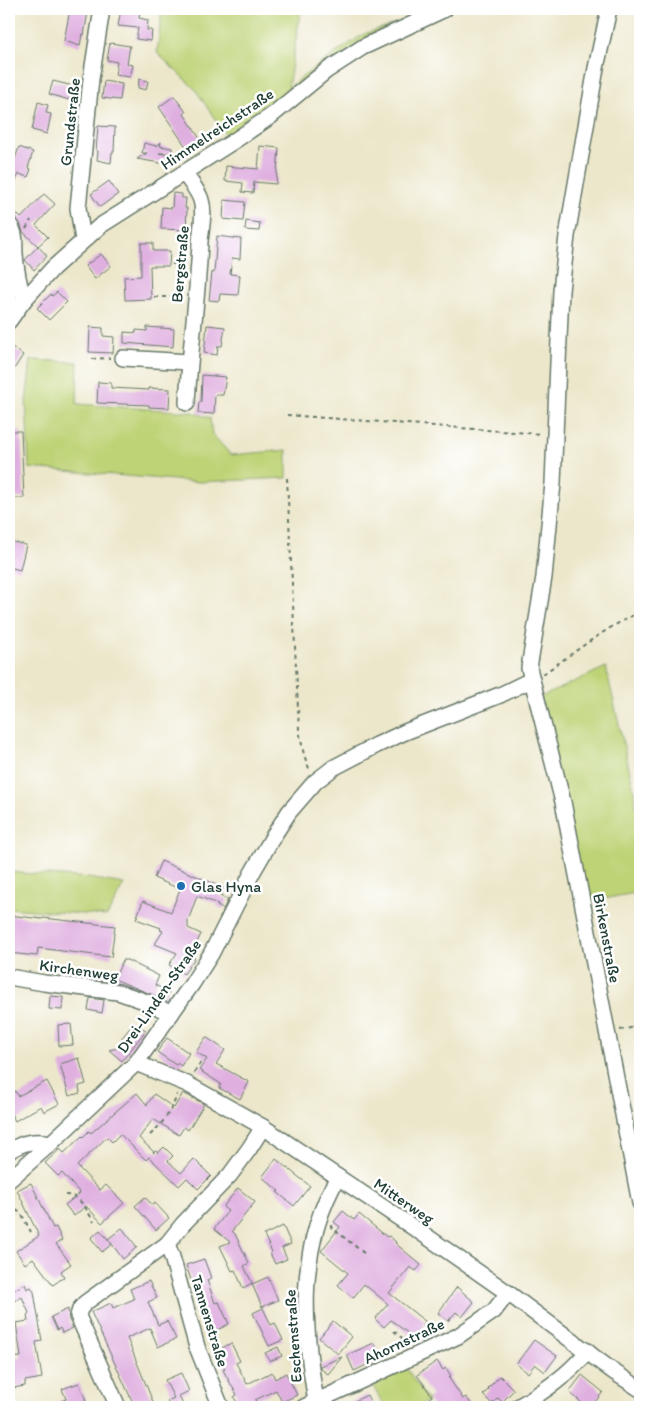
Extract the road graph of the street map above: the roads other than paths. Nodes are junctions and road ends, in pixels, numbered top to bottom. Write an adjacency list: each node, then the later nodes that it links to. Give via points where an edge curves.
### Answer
1 (102, 9): 6 (street, Grundstraße, via 91,79 78,208)
2 (445, 9): 4 (street, Himmelreichstraße, via 363,47 326,71 264,121)
3 (609, 9): 12 (street, Birkenstraße, via 567,236 561,291 553,483 544,577 529,668)
4 (185, 174): 6 (street, Himmelreichstraße, via 125,209); 10 (street, Bergstraße, via 197,191 202,208)
5 (9, 224): 7 (street, via 16,236 15,253)
6 (83, 240): 7 (street, Himmelreichstraße)
7 (24, 300): 8 (street, Himmelreichstraße)
8 (9, 321)
9 (123, 358): 10 (street)
10 (189, 362): 11 (street, Bergstraße)
11 (187, 403)
12 (531, 680): 14 (street, Drei-Linden-Straße, via 405,732 333,768 315,782 274,835 210,954); 21 (street, Birkenstraße, via 563,802)
13 (9, 977): 14 (street, Kirchenweg, via 118,992)
14 (170, 1014): 15 (street, Drei-Linden-Straße)
15 (136, 1063): 16 (street, Mitterweg, via 184,1082); 17 (street, Drei-Linden-Straße)
16 (263, 1127): 19 (street, Mitterweg); 22 (street, via 230,1175)
17 (50, 1143): 18 (street, via 21,1144); 20 (street, Drei-Linden-Straße)
18 (9, 1151)
19 (338, 1177): 23 (street, Mitterweg); 26 (street, Eschenstraße, via 313,1236 306,1286)
20 (9, 1180)
21 (640, 1203)
22 (167, 1244): 27 (street, via 80,1309 78,1316); 28 (street, Tannenstraße, via 197,1347)
23 (508, 1293): 24 (street, Mitterweg); 26 (street, Ahornstraße, via 494,1310 458,1336)
24 (588, 1351): 25 (street, Mitterweg); 29 (street, via 574,1368)
25 (640, 1389)
26 (312, 1405)
27 (118, 1407)
28 (221, 1407)
29 (518, 1407)

